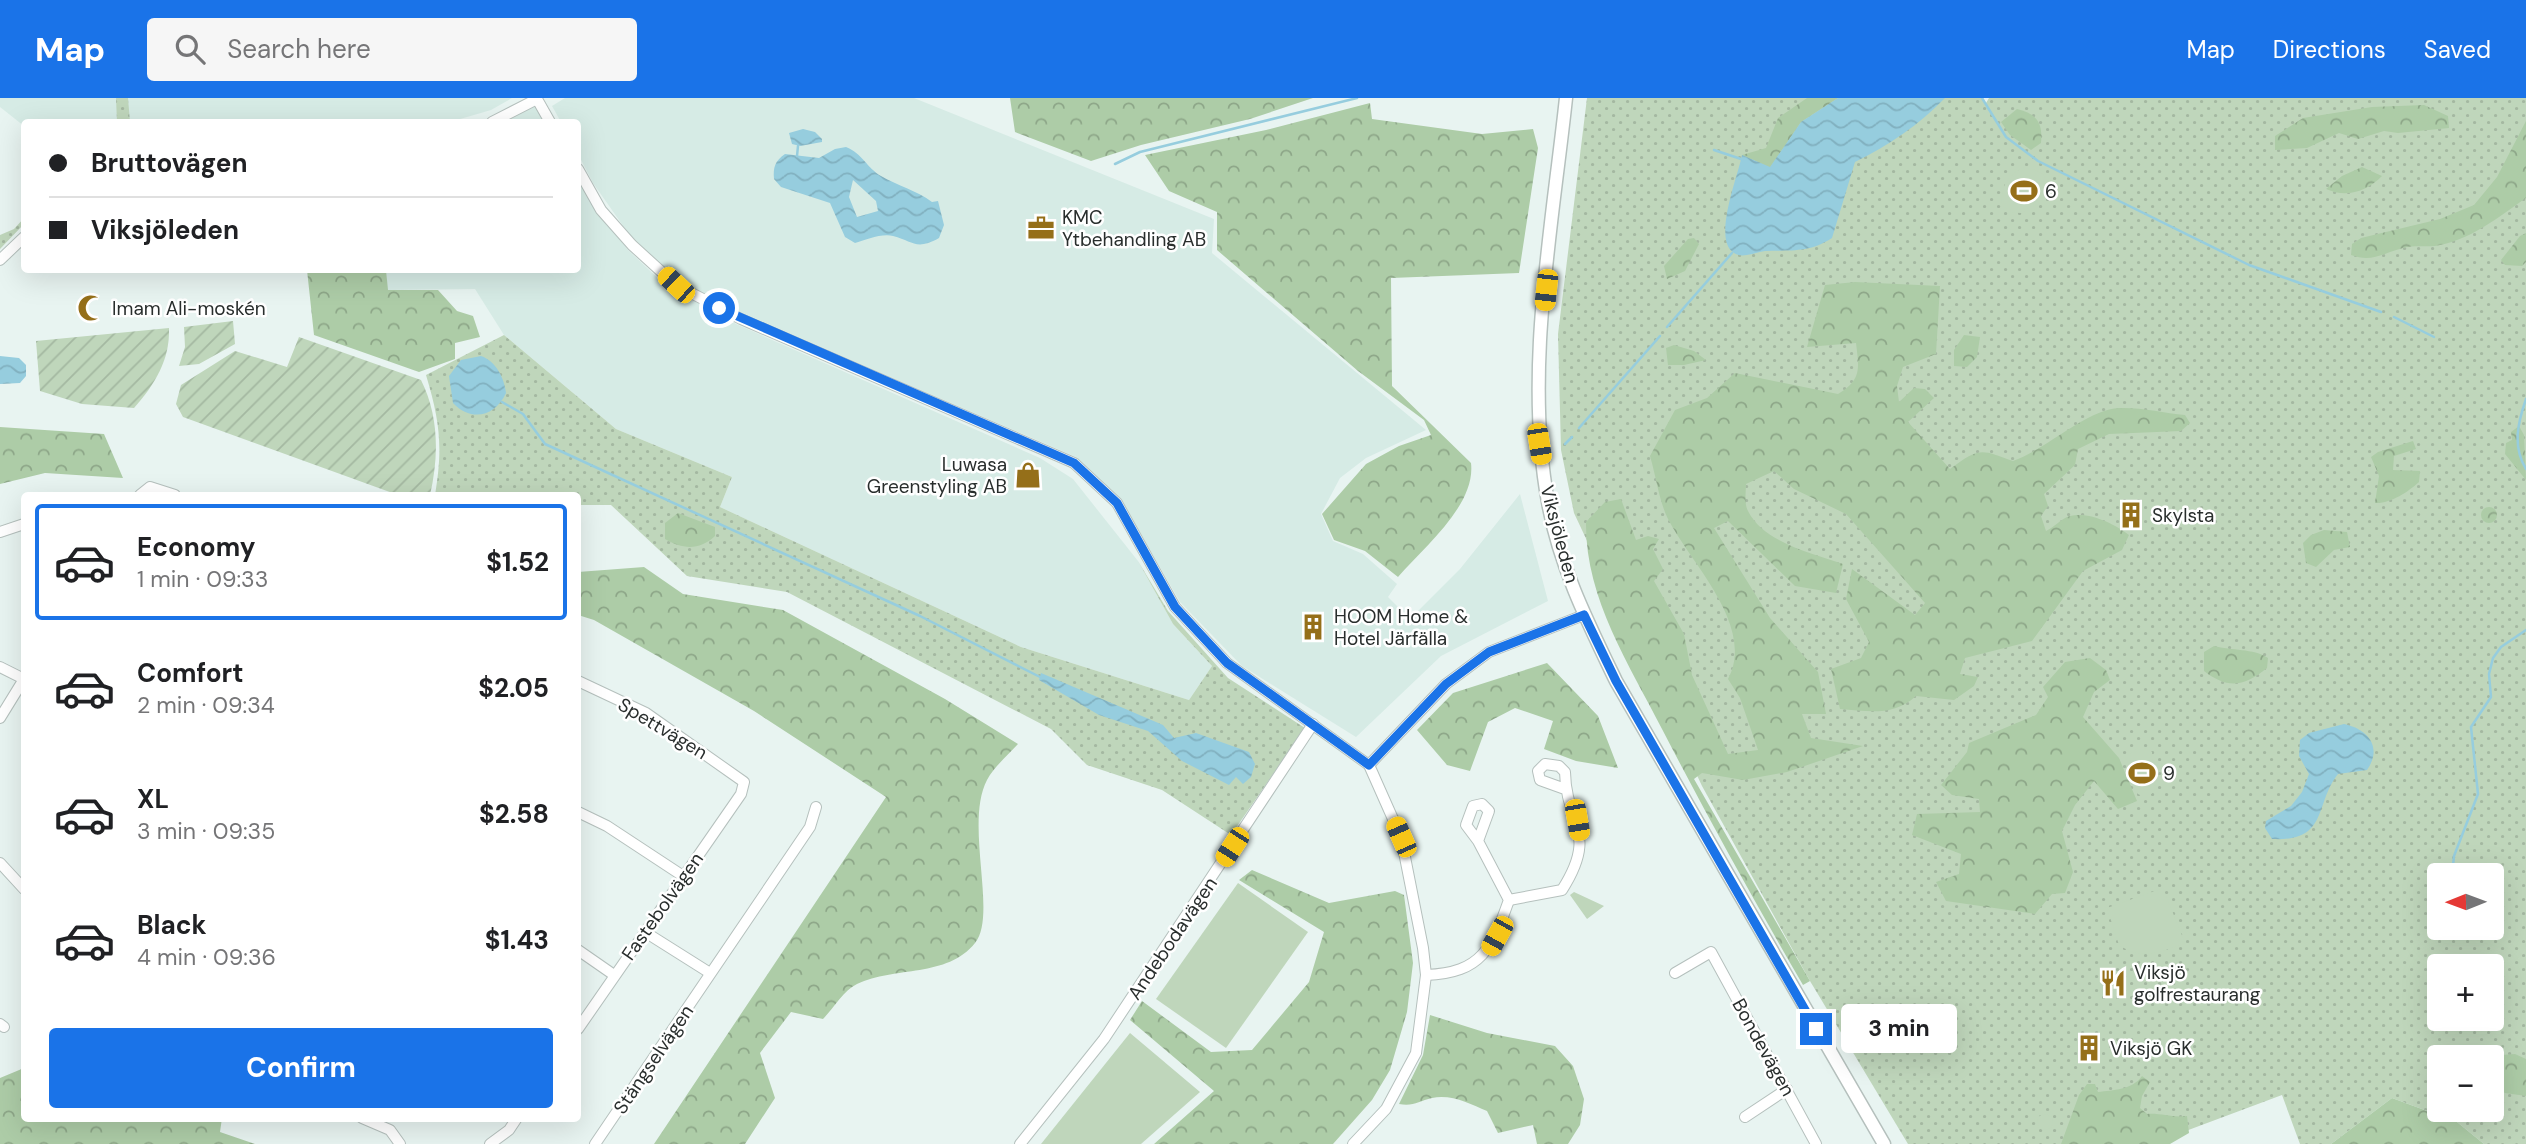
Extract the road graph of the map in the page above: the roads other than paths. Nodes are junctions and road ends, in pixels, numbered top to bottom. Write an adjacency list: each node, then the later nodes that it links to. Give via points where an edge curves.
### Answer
1 (1566, 98): 12 (main road, Viksjöleden, via 1537,372 1539,444 1559,549)
2 (537, 99): 3 (street); 4 (street)
3 (498, 119)
4 (548, 119)
5 (581, 174): 18 (street, via 601,210 676,285 741,319 1074,463 1117,503 1175,607 1227,663)
6 (21, 240): 7 (street)
7 (0, 260)
8 (143, 492): 9 (street, via 158,488)
9 (168, 492)
10 (21, 525): 11 (street)
11 (0, 532)
12 (1584, 615): 19 (street, via 1489,652 1446,684); 46 (main road, Viksjöleden, via 1616,681)
13 (0, 667): 14 (street)
14 (21, 678)
15 (581, 682): 20 (street, Spettvägen, via 646,713)
16 (21, 684): 17 (street)
17 (0, 718)
18 (1313, 724): 19 (street); 43 (street, Andebodavägen, via 1111,1028)
19 (1369, 765): 34 (street, via 1401,837)
20 (744, 782): 26 (street, Fastebolvägen, via 741,794)
21 (1565, 789): 28 (street, via 1581,844 1576,868 1562,890)
22 (816, 807): 31 (street, Stängselvägen, via 810,827)
23 (581, 813): 26 (street)
24 (1478, 841): 28 (street)
25 (0, 863): 27 (street)
26 (683, 876): 29 (street, Fastebolvägen)
27 (21, 886)
28 (1509, 900): 34 (street, via 1488,950 1472,965 1449,974)
29 (645, 932): 31 (street); 33 (street, Fastebolvägen)
30 (581, 952): 33 (street)
31 (710, 973): 42 (street, Stängselvägen)
32 (1675, 973): 36 (street, Bondevägen, via 1711,951)
33 (614, 975): 35 (street, Fastebolvägen)
34 (1426, 975): 44 (street, via 1416,1053 1386,1109)
35 (581, 1024)
36 (1787, 1089): 37 (street); 45 (street, Bondevägen)
37 (1745, 1117)
38 (371, 1122): 40 (street, via 390,1130)
39 (514, 1122): 41 (street)
40 (400, 1144)
41 (491, 1144)
42 (595, 1144)
43 (1020, 1144)
44 (1353, 1144)
45 (1816, 1144)
46 (1884, 1144)

